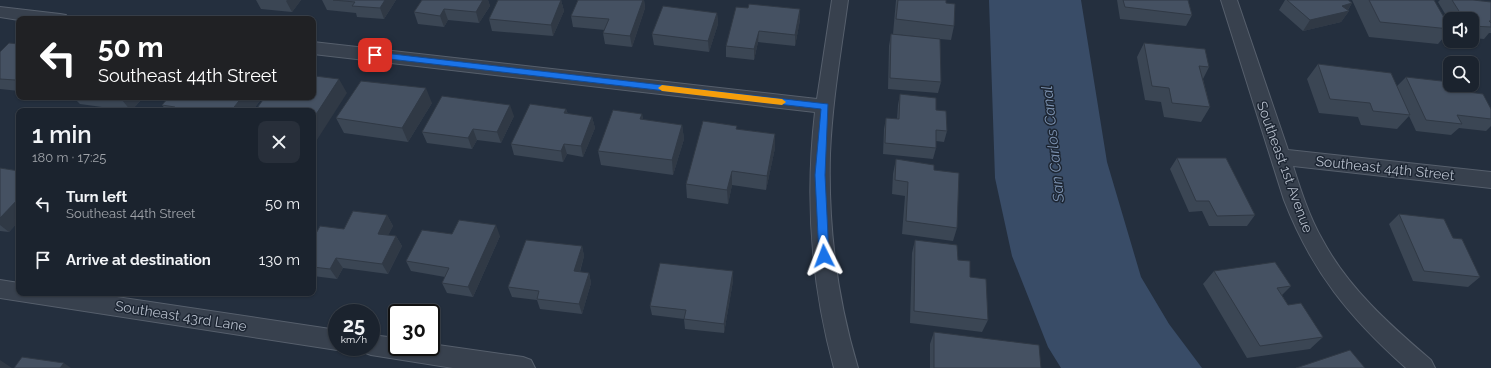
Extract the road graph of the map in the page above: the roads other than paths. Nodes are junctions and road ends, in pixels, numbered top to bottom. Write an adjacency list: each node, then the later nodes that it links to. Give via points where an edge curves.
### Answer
1 (840, 0): 6 (street)
2 (1229, 0): 7 (street, Southeast 1st Avenue)
3 (0, 12): 4 (street)
4 (34, 16)
5 (316, 48): 6 (street)
6 (825, 107): 15 (street, via 820,175 824,256 829,300)
7 (1280, 157): 8 (street, Southeast 44th Street); 16 (street, Southeast 1st Avenue, via 1308,233 1322,259 1366,315)
8 (1491, 180)
9 (0, 289): 10 (street)
10 (16, 292)
11 (46, 296): 12 (street, Southeast 43rd Lane)
12 (328, 339)
13 (380, 346): 14 (street)
14 (523, 368)
15 (846, 368)
16 (1423, 368)

